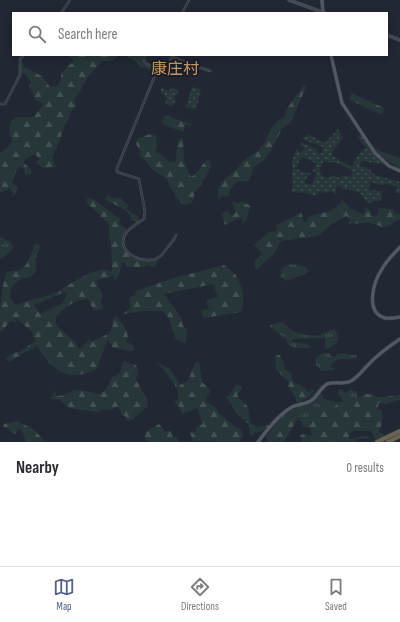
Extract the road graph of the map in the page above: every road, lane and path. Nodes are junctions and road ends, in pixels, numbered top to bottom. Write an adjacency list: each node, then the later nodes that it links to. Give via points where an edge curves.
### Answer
1 (70, 0): 5 (street)
2 (189, 0): 6 (street)
3 (289, 0): 7 (street)
4 (322, 0): 8 (main road)
5 (62, 12)
6 (183, 12)
7 (321, 12)
8 (324, 12)
9 (388, 35): 10 (street)
10 (400, 40)
11 (23, 56): 17 (street, via 20,60 20,75 5,104)
12 (172, 56): 15 (street, via 166,70); 16 (street)
13 (331, 56): 18 (main road, via 342,102 375,153 389,166)
14 (144, 60): 15 (street, via 145,63)
15 (158, 68): 19 (street, via 117,168 117,172 139,179 145,212 143,220 125,234 124,242 128,253 134,258 147,260 159,258)
16 (210, 71)
17 (0, 104)
18 (400, 171)
19 (176, 235)
20 (400, 247): 21 (main road, via 381,269 373,288 372,299 375,311 383,318)
21 (400, 317)
22 (400, 339): 25 (main road, via 381,352 352,380 326,385 312,400 292,407 278,417)
23 (400, 431): 26 (highway)
24 (400, 436): 27 (highway)
25 (258, 442)
26 (377, 442)
27 (388, 442)

